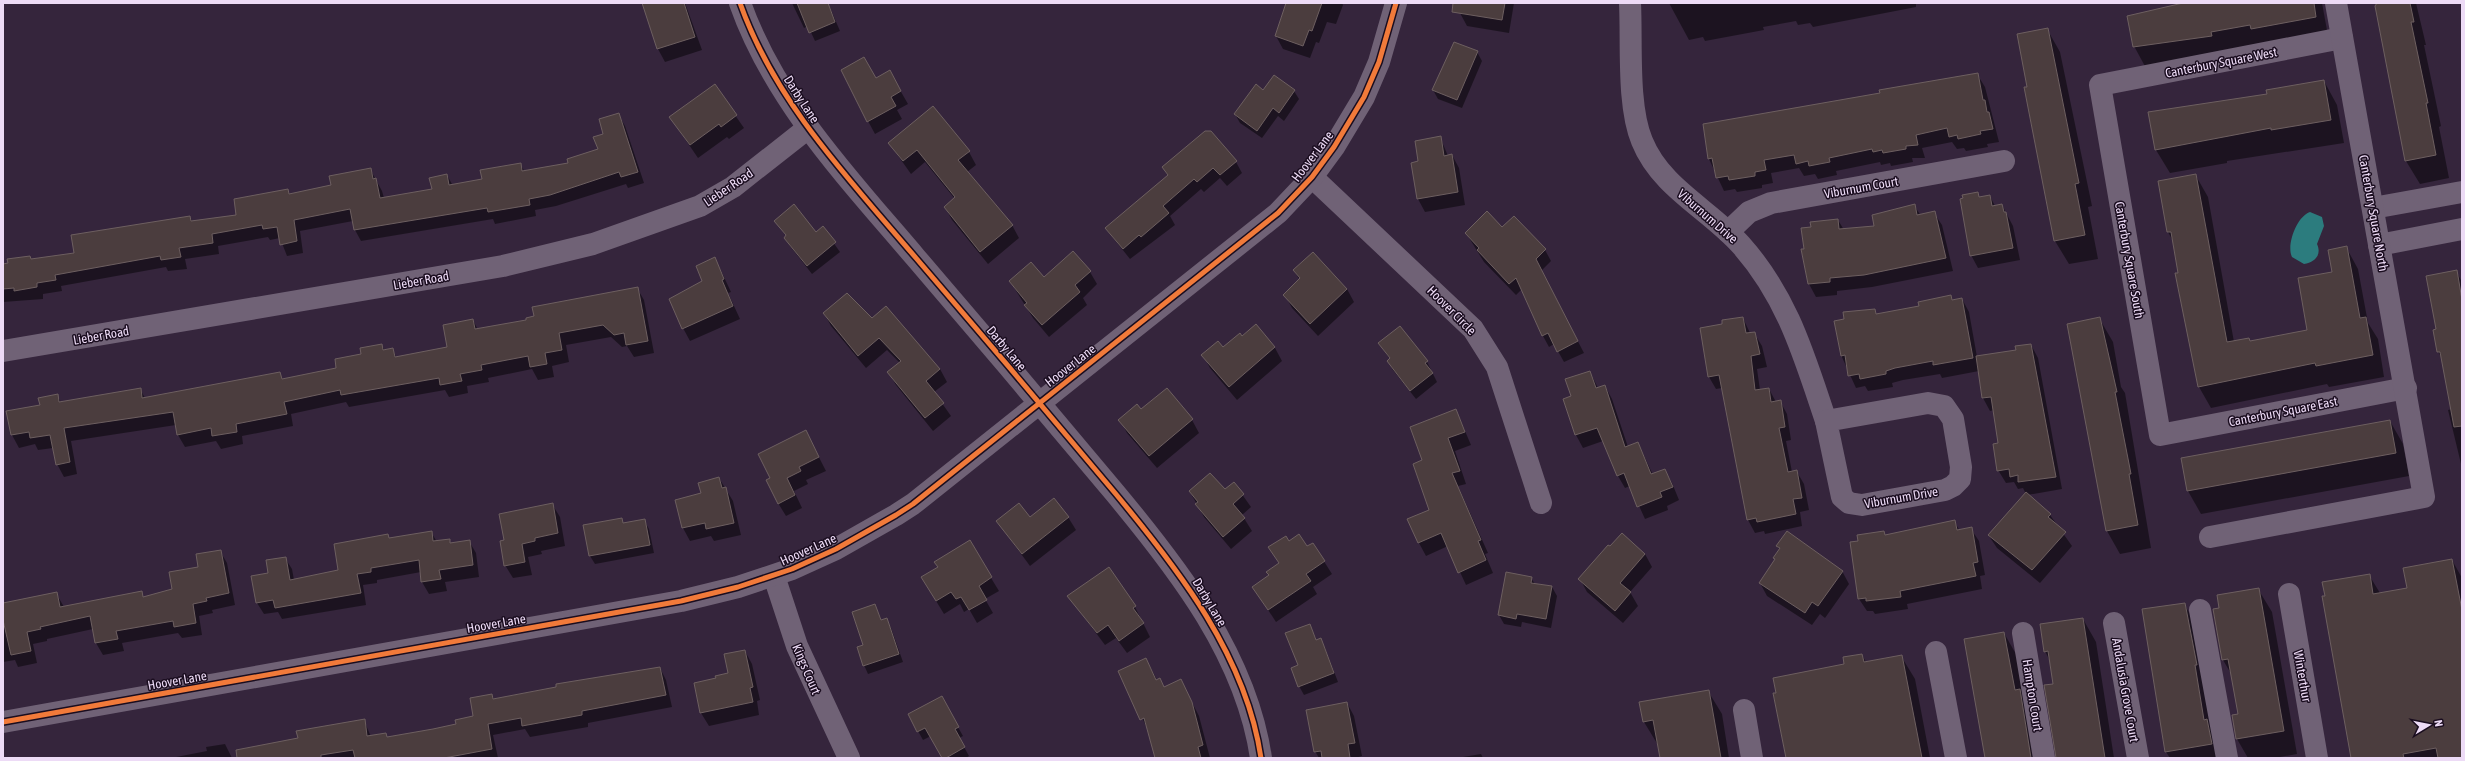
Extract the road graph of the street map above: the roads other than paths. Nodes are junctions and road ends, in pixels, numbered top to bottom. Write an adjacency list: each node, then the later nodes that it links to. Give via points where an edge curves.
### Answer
1 (740, 3): 7 (street, Darby Lane, via 754,39 781,89)
2 (1396, 3): 9 (street, Hoover Lane, via 1389,35 1368,88 1334,147)
3 (1630, 3): 13 (street, Viburnum Drive, via 1634,115 1642,141 1649,157 1672,186)
4 (2336, 3): 5 (street, Canterbury Square North)
5 (2342, 38): 6 (street, Canterbury Square West); 11 (street, Canterbury Square North)
6 (2100, 85): 19 (street, Canterbury Square South)
7 (808, 128): 15 (street, Lieber Road, via 733,187 700,206 593,244 503,266); 17 (street, Darby Lane)
8 (2004, 160): 13 (street, Viburnum Court, via 1771,203 1749,212)
9 (1312, 177): 17 (street, Hoover Lane, via 1258,230); 20 (street, Hoover Circle, via 1473,329 1497,367)
10 (2462, 192): 11 (street)
11 (2373, 208): 14 (street, Canterbury Square North)
12 (2462, 228): 14 (street)
13 (1728, 232): 18 (street, Viburnum Drive, via 1771,284 1789,318)
14 (2379, 245): 16 (street, Canterbury Square North)
15 (3, 351)
16 (2406, 388): 19 (street, Canterbury Square East); 21 (street, Canterbury Square North, via 2424,497)
17 (1040, 403): 22 (street, Hoover Lane, via 902,511 836,549); 31 (street, Darby Lane, via 1178,571 1209,620 1239,681 1255,728)
18 (1826, 421): 18 (street, Viburnum Drive, via 1840,492 1849,503 1862,505 1945,490 1960,479 1961,467 1953,419 1941,404 1928,403)
19 (2160, 435)
20 (1541, 503)
21 (2210, 537)
22 (774, 576): 29 (street, Hoover Lane, via 681,601); 30 (street, Kings Court, via 797,646)
23 (2289, 594): 37 (street, Winterthur)
24 (2200, 610): 36 (street)
25 (2114, 623): 35 (street, Andalusia Grove Court)
26 (2023, 633): 34 (street, Hampton Court)
27 (1936, 652): 33 (street)
28 (1744, 710): 32 (street)
29 (3, 722)
30 (849, 758)
31 (1261, 758)
32 (1752, 758)
33 (1956, 758)
34 (2044, 758)
35 (2138, 758)
36 (2226, 758)
37 (2318, 758)

